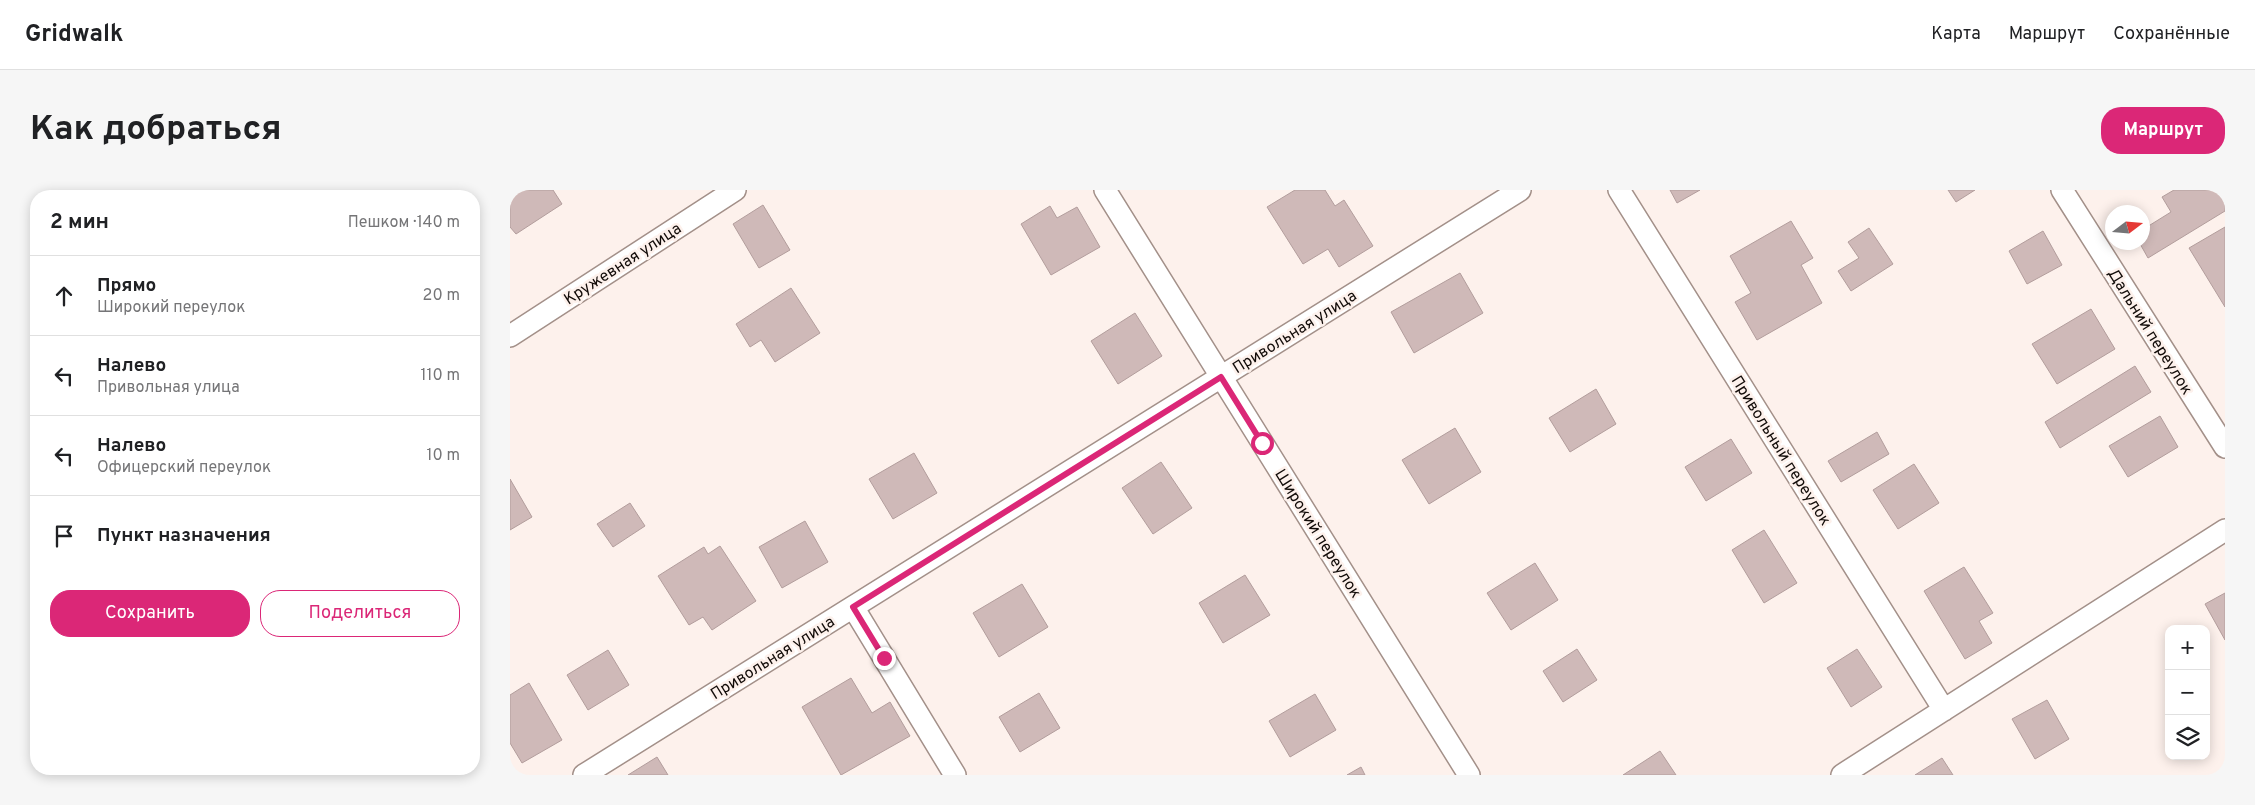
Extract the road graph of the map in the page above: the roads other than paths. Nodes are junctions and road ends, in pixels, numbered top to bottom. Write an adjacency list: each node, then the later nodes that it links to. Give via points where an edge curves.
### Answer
1 (735, 190): 6 (street, Кружевная улица)
2 (1105, 190): 7 (street, Широкий переулок)
3 (1520, 190): 7 (street, Привольная улица)
4 (1619, 190): 11 (street, Привольный переулок)
5 (2062, 190): 8 (street, Дальний переулок)
6 (510, 336)
7 (1221, 377): 10 (street, Привольная улица); 14 (street, Широкий переулок)
8 (2225, 447)
9 (2225, 530): 11 (street)
10 (853, 607): 12 (street, Привольная улица); 13 (street)
11 (1944, 710): 15 (street)
12 (584, 775)
13 (955, 775)
14 (1468, 775)
15 (1842, 775)

